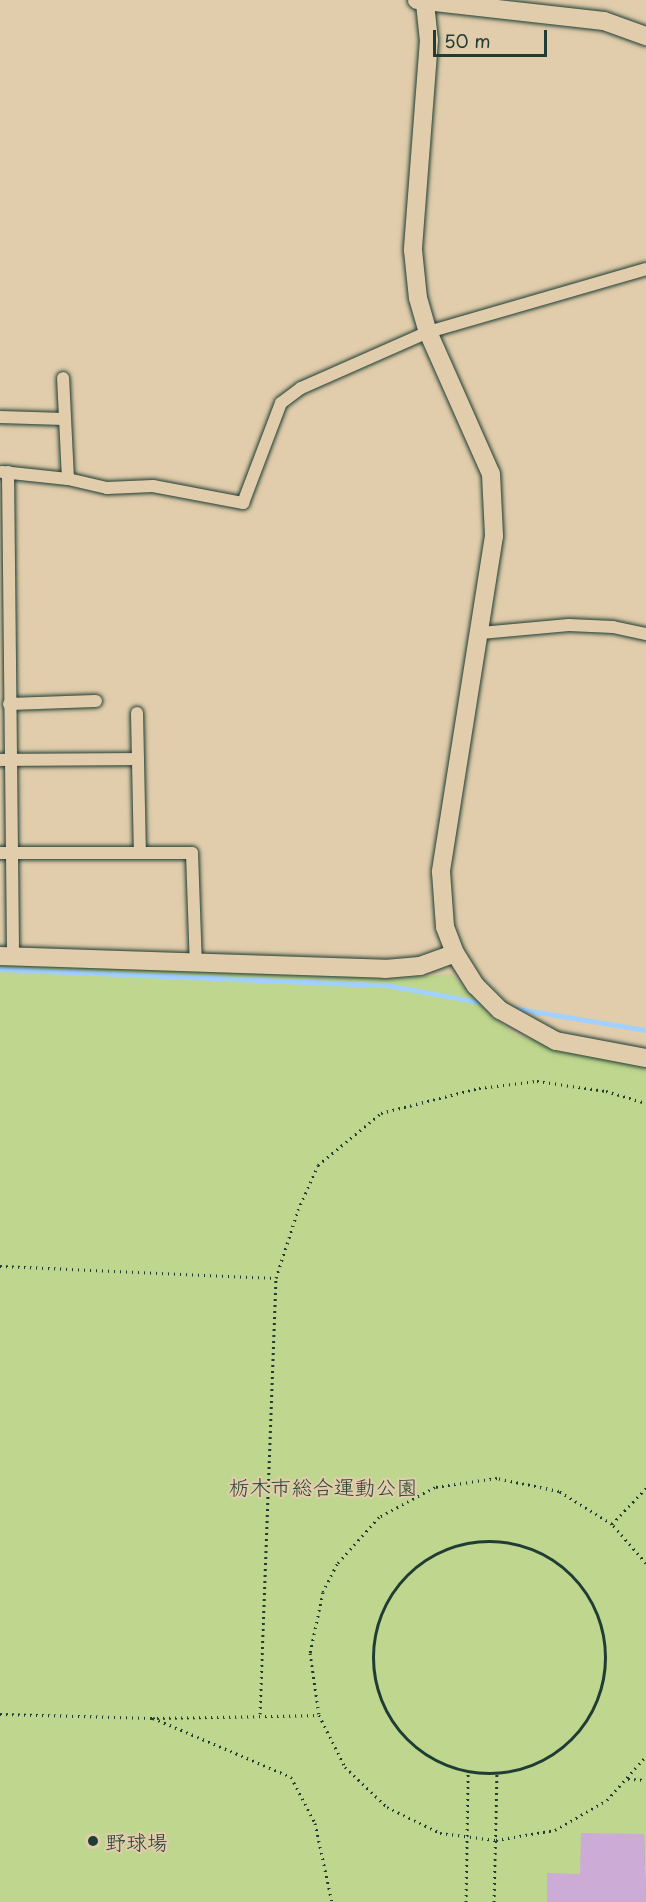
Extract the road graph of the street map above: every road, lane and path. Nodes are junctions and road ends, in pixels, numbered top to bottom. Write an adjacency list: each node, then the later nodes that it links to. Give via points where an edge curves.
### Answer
1 (421, 2): 2 (street, via 604,21); 4 (street, via 429,40 413,249 418,298)
2 (646, 36)
3 (646, 269): 4 (street)
4 (428, 332): 9 (street, via 301,388 281,403 243,503 153,486 107,488); 11 (street, via 491,474 494,536)
5 (63, 378): 7 (street)
6 (0, 417): 7 (street)
7 (64, 419): 9 (street)
8 (4, 472): 9 (street); 10 (street)
9 (68, 479)
10 (4, 556): 13 (street)
11 (481, 633): 12 (street, via 569,625); 21 (street, via 441,872 445,927)
12 (646, 634)
13 (4, 639): 15 (street)
14 (96, 701): 15 (street)
15 (9, 704): 18 (street)
16 (136, 713): 17 (street)
17 (138, 759): 18 (street); 20 (street)
18 (5, 760): 19 (street)
19 (5, 853): 20 (street); 22 (street)
20 (140, 853): 23 (street, via 192,853)
21 (455, 953): 23 (street, via 420,966 385,969); 24 (street, via 476,986 500,1010 531,1029 556,1041)
22 (6, 956): 23 (street)
23 (196, 965)
24 (646, 1058)
25 (646, 1103): 27 (path, via 606,1091 537,1081 479,1088 381,1113 318,1165 298,1210)
26 (0, 1266): 27 (path)
27 (276, 1278): 32 (path)
28 (646, 1488): 29 (path)
29 (612, 1524): 30 (path); 33 (path, via 559,1491 497,1478 435,1487 379,1517 338,1564 317,1612 310,1653)
30 (646, 1563)
31 (0, 1714): 34 (path)
32 (260, 1714): 33 (path); 34 (path)
33 (319, 1715): 40 (path, via 330,1742 365,1789 412,1822)
34 (152, 1718): 42 (path, via 291,1778 315,1823)
35 (646, 1756): 38 (path)
36 (468, 1771): 37 (path); 37 (path, via 438,1763 407,1741 385,1711 373,1676 373,1638 391,1595 408,1573 439,1552 471,1543 514,1543 551,1558 580,1584 600,1618 606,1657 600,1696 581,1730 552,1756 525,1767); 40 (path)
37 (497, 1772): 41 (path)
38 (628, 1779): 39 (path); 41 (path, via 607,1800 564,1825 526,1838)
39 (646, 1780)
40 (468, 1839): 41 (path); 43 (path)
41 (496, 1840): 44 (path)
42 (332, 1902)
43 (466, 1902)
44 (494, 1902)

